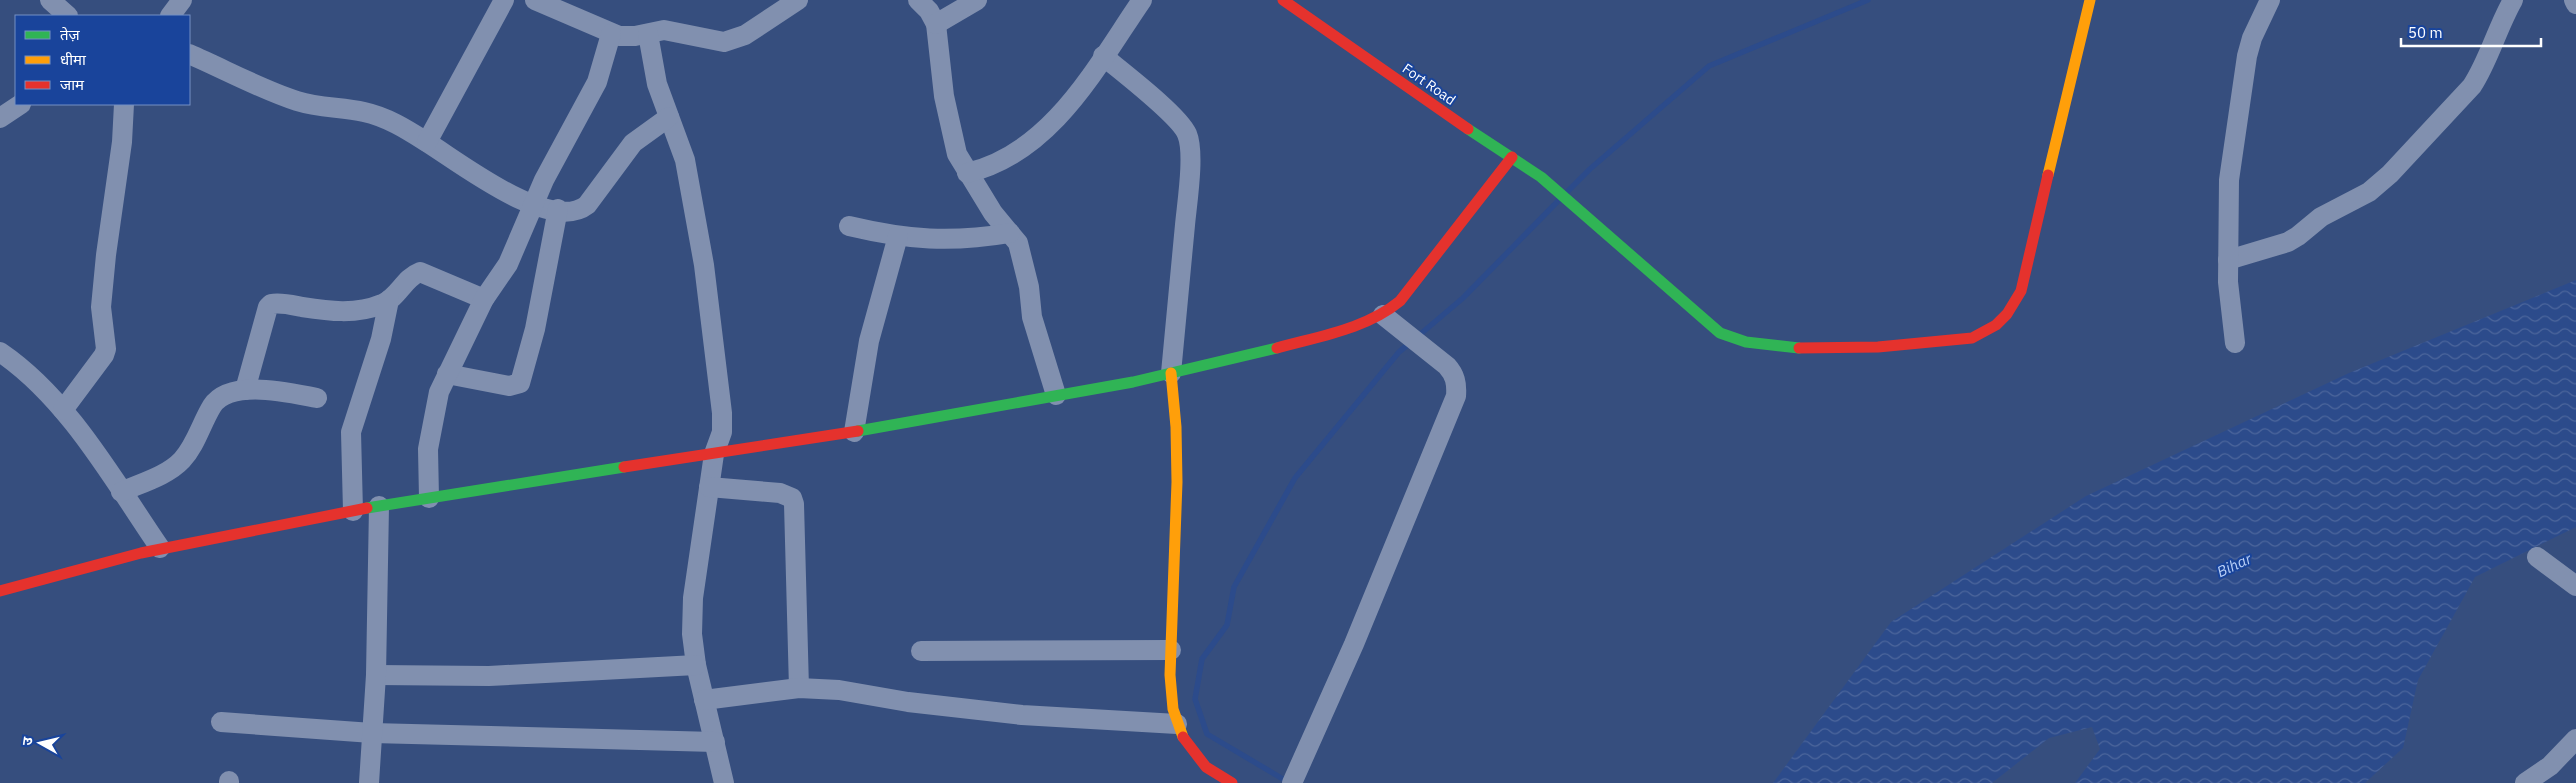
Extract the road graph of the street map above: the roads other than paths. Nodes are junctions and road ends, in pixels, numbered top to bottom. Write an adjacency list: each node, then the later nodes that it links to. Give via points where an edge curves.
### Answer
1 (50, 0): 15 (street)
2 (182, 0): 16 (street)
3 (504, 0): 26 (street)
4 (535, 0): 18 (street)
5 (798, 0): 19 (street, via 732,41 669,30)
6 (918, 0): 17 (street)
7 (977, 0): 17 (street)
8 (1142, 0): 21 (street)
9 (1283, 0): 27 (street, Fort Road)
10 (2090, 0): 27 (street, Fort Road, via 2021,291 2009,313 1990,331 1972,338 1846,349 1766,346 1737,341 1720,333 1558,190)
11 (2270, 0): 34 (street, via 2252,38 2246,65 2229,180)
12 (2513, 0): 34 (street, via 2472,86 2390,174 2369,192 2313,222 2288,242)
13 (2574, 0): 14 (street)
14 (2576, 4)
15 (67, 15)
16 (171, 15)
17 (936, 24): 28 (street, via 950,135)
18 (611, 34): 19 (street, via 626,37); 29 (street, via 597,82)
19 (648, 34): 24 (street, via 657,84)
20 (190, 54): 26 (street, via 296,100 379,116)
21 (1103, 56): 28 (street, via 1053,122 1013,156 990,168); 40 (street, via 1147,93 1187,134 1189,182)
22 (20, 105): 25 (street)
23 (124, 105): 45 (street, via 101,308 106,349)
24 (669, 117): 30 (street, via 632,144 587,205 576,210); 47 (street, via 685,160 704,265 723,423)
25 (0, 118)
26 (426, 142): 29 (street, via 502,191)
27 (1512, 157): 37 (street, via 1417,281)
28 (967, 173): 32 (street)
29 (533, 206): 30 (street); 35 (street, via 508,264)
30 (558, 209): 41 (street, via 535,329 520,383 509,386)
31 (849, 226): 33 (street)
32 (1010, 234): 33 (street, via 946,241); 43 (street, via 1018,244 1029,287 1032,317)
33 (898, 236): 46 (street, via 869,340)
34 (2228, 260): 38 (street, via 2229,302)
35 (484, 299): 36 (street, via 420,272 412,275); 41 (street)
36 (389, 300): 42 (street, via 352,311 271,304); 52 (street, via 381,338 351,432)
37 (1383, 315): 40 (street, via 1360,325); 71 (street, via 1447,366 1454,374 1456,396 1354,644)
38 (2235, 343)
39 (0, 352): 45 (street, via 30,376)
40 (1172, 373): 43 (street); 57 (street, via 1178,420 1179,472)
41 (447, 374): 50 (street, via 438,392 430,429)
42 (245, 390): 44 (street); 49 (street, via 231,392 216,400 181,461 166,472)
43 (1056, 395): 46 (street)
44 (317, 398)
45 (63, 410): 49 (street)
46 (854, 432): 47 (street)
47 (714, 454): 48 (street); 50 (street)
48 (709, 487): 59 (street, via 693,598 692,634); 61 (street, via 780,493 792,498)
49 (121, 492): 53 (street)
50 (429, 498): 51 (street)
51 (379, 506): 52 (street); 60 (street)
52 (353, 511): 53 (street)
53 (160, 548): 56 (street)
54 (2538, 557): 55 (street)
55 (2576, 586)
56 (0, 591)
57 (1171, 650): 58 (street); 64 (street)
58 (921, 651)
59 (696, 665): 60 (street, via 489,676); 62 (street)
60 (376, 675): 65 (street)
61 (799, 688): 62 (street); 64 (street, via 839,690 908,702 1022,715)
62 (704, 700): 67 (street)
63 (221, 722): 65 (street)
64 (1177, 724): 68 (street, via 1202,765)
65 (372, 733): 67 (street); 69 (street)
66 (2576, 739): 72 (street, via 2550,766)
67 (715, 742): 70 (street)
68 (1224, 781)
69 (369, 783)
70 (724, 783)
71 (1292, 783)
72 (2525, 783)

